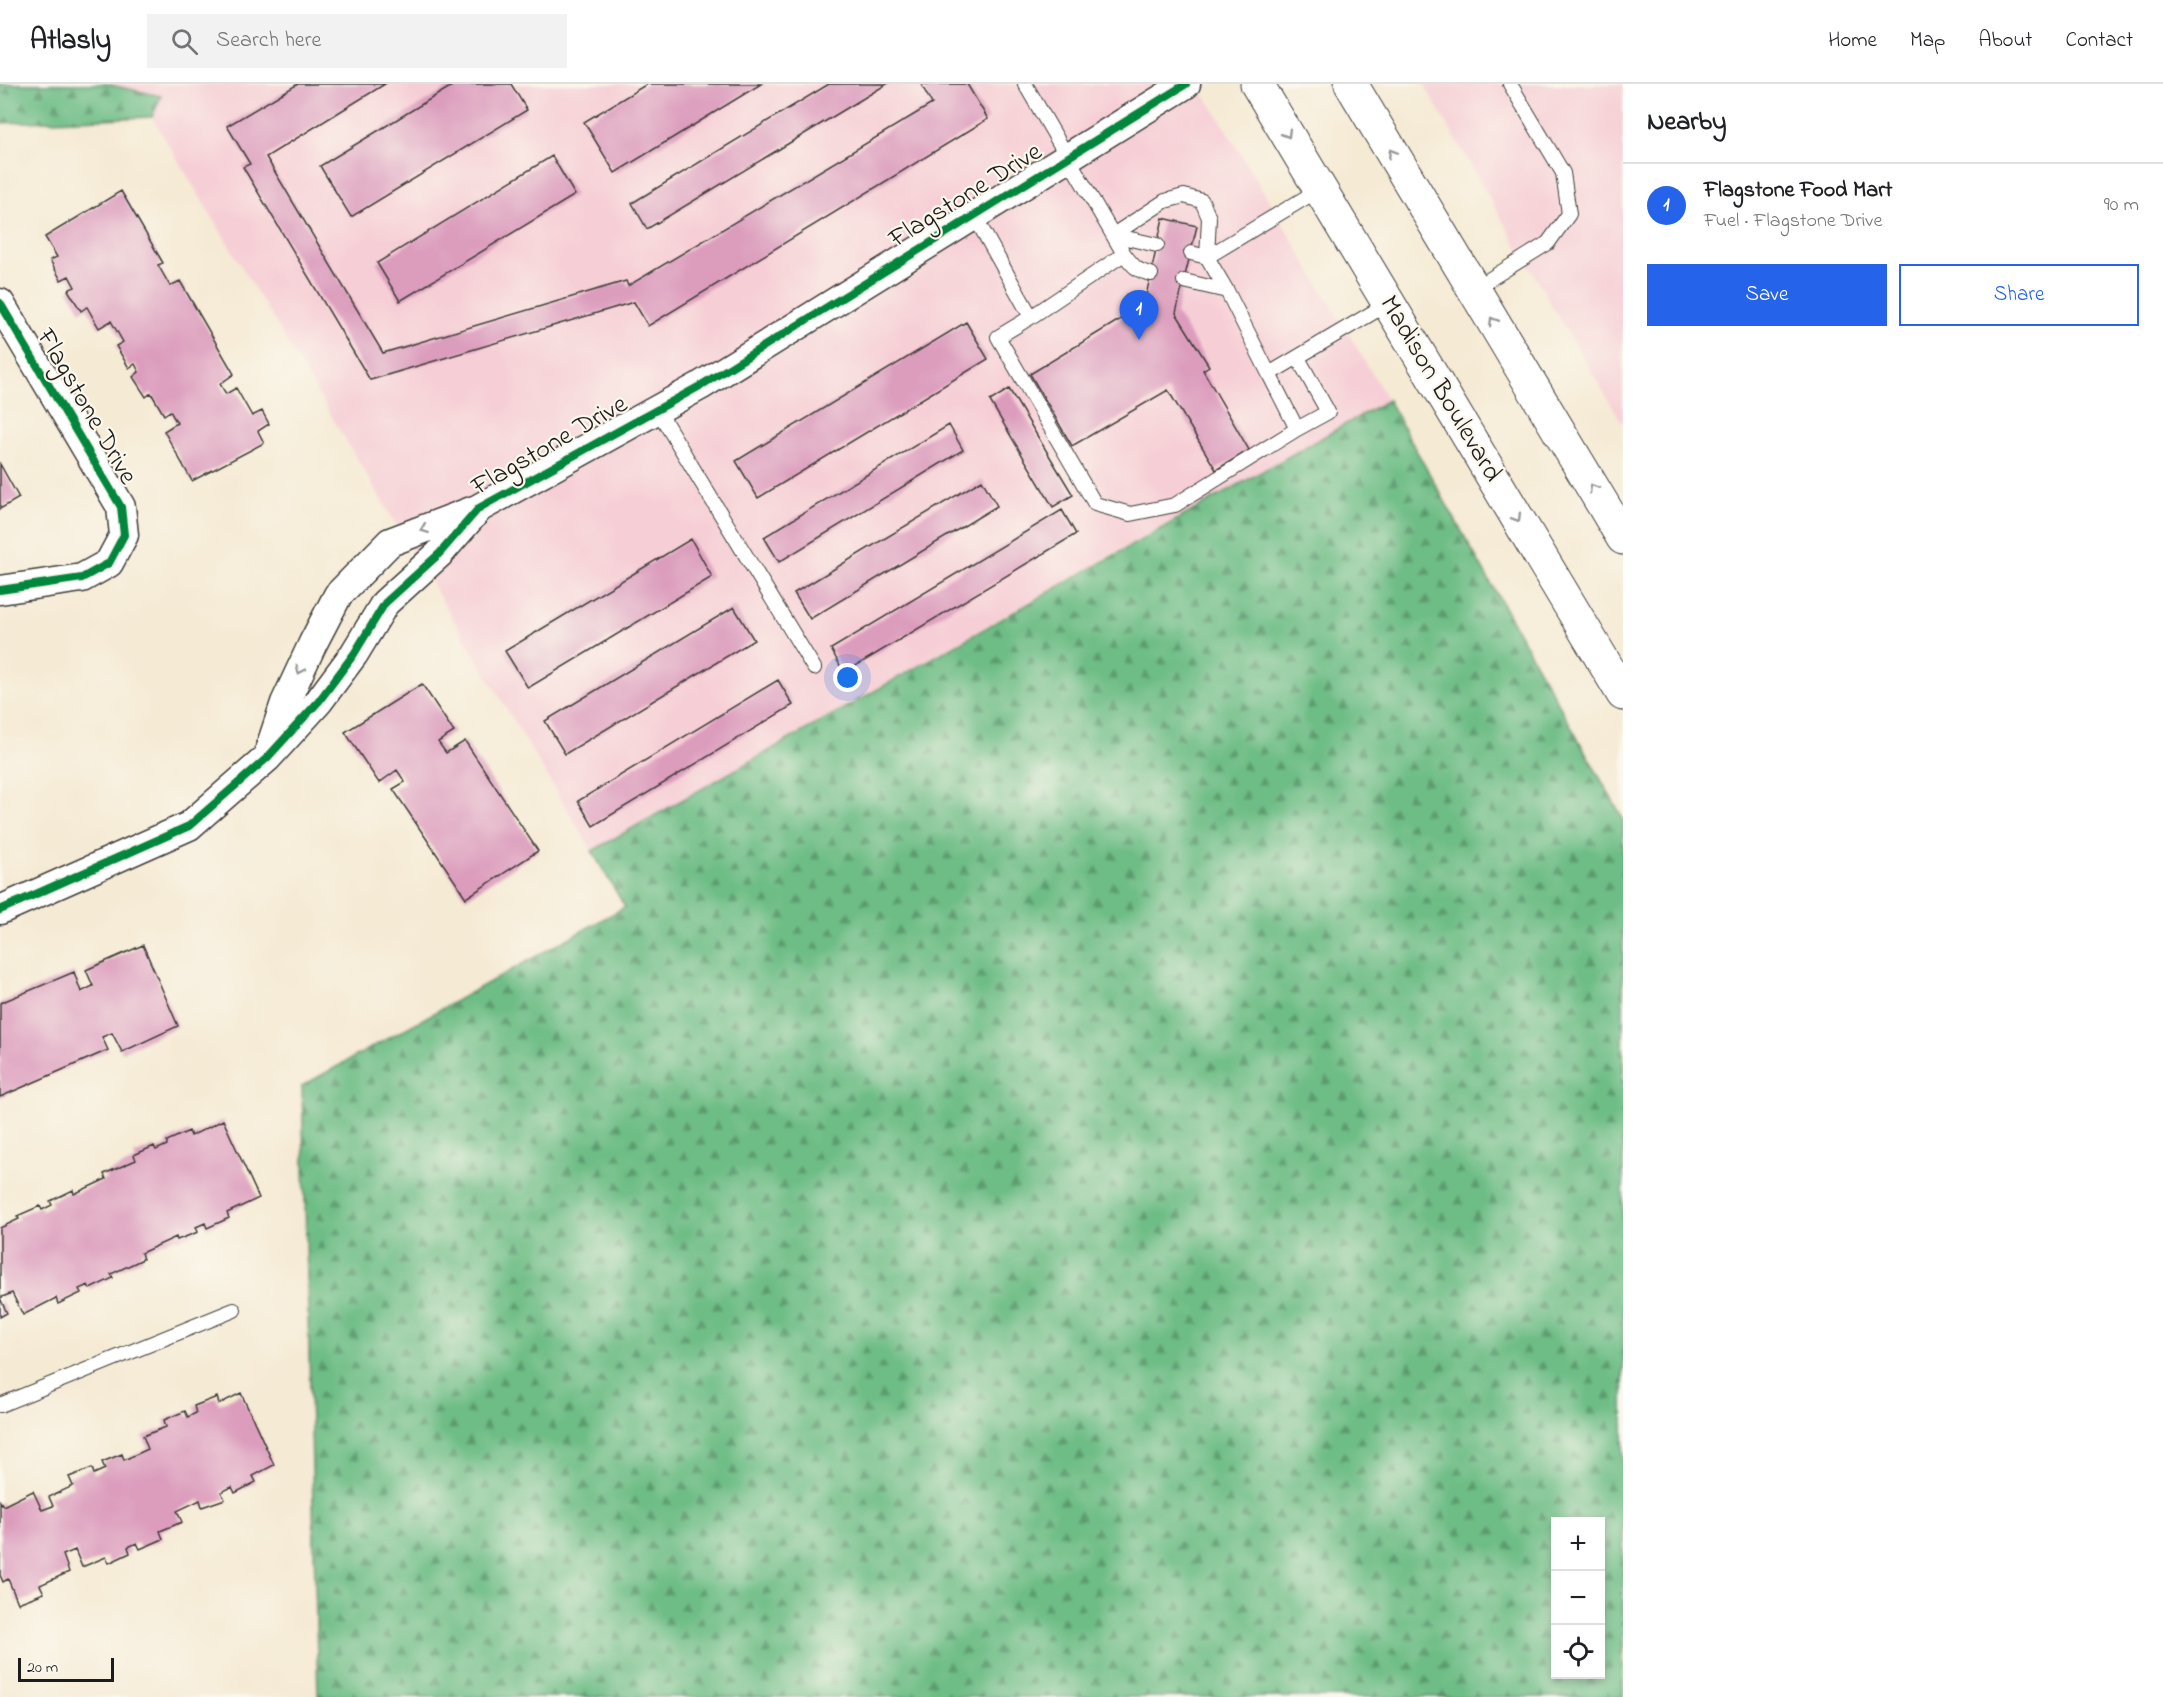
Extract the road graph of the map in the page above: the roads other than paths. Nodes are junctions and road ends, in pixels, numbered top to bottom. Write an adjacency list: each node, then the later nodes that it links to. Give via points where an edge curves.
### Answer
1 (1025, 84): 6 (lane)
2 (1186, 84): 6 (street, Flagstone Drive)
3 (1257, 84): 7 (main road, Madison Boulevard, one-way to 7)
4 (1351, 84): 16 (main road, one-way to 4)
5 (1510, 84): 16 (lane, via 1563,173 1569,214 1548,243)
6 (1069, 158): 8 (street, Flagstone Drive); 9 (lane)
7 (1320, 189): 13 (lane); 19 (main road, Madison Boulevard)
8 (974, 215): 20 (lane); 23 (street, Flagstone Drive)
9 (1113, 235): 10 (lane); 12 (lane); 13 (lane, via 1165,201 1184,196 1202,201 1209,218)
10 (1157, 245)
11 (1191, 253): 13 (lane)
12 (1124, 254): 14 (lane, via 1134,267); 20 (lane)
13 (1207, 257): 17 (lane)
14 (1151, 274)
15 (1184, 281): 17 (lane)
16 (1474, 289): 26 (main road, one-way to 16)
17 (1227, 291): 22 (lane)
18 (0, 303): 27 (street, Flagstone Drive, via 121,507 124,535 109,563 82,578)
19 (1389, 303): 21 (lane); 29 (main road, Madison Boulevard, one-way to 29)
20 (1031, 317): 24 (lane, via 998,337 1095,504 1130,514 1175,505)
21 (1298, 358): 22 (lane); 24 (lane, via 1328,412)
22 (1269, 374): 24 (lane)
23 (657, 410): 25 (street, Flagstone Drive); 28 (lane)
24 (1297, 429)
25 (478, 508): 30 (street, Flagstone Drive, via 439,554 385,603 326,692); 30 (street, one-way to 30, via 390,542 338,595 285,703)
26 (1623, 538)
27 (0, 590)
28 (814, 668)
29 (1623, 694)
30 (267, 758): 31 (street, Flagstone Drive, via 189,826)
31 (0, 910)
32 (234, 1310): 33 (lane)
33 (0, 1405)

